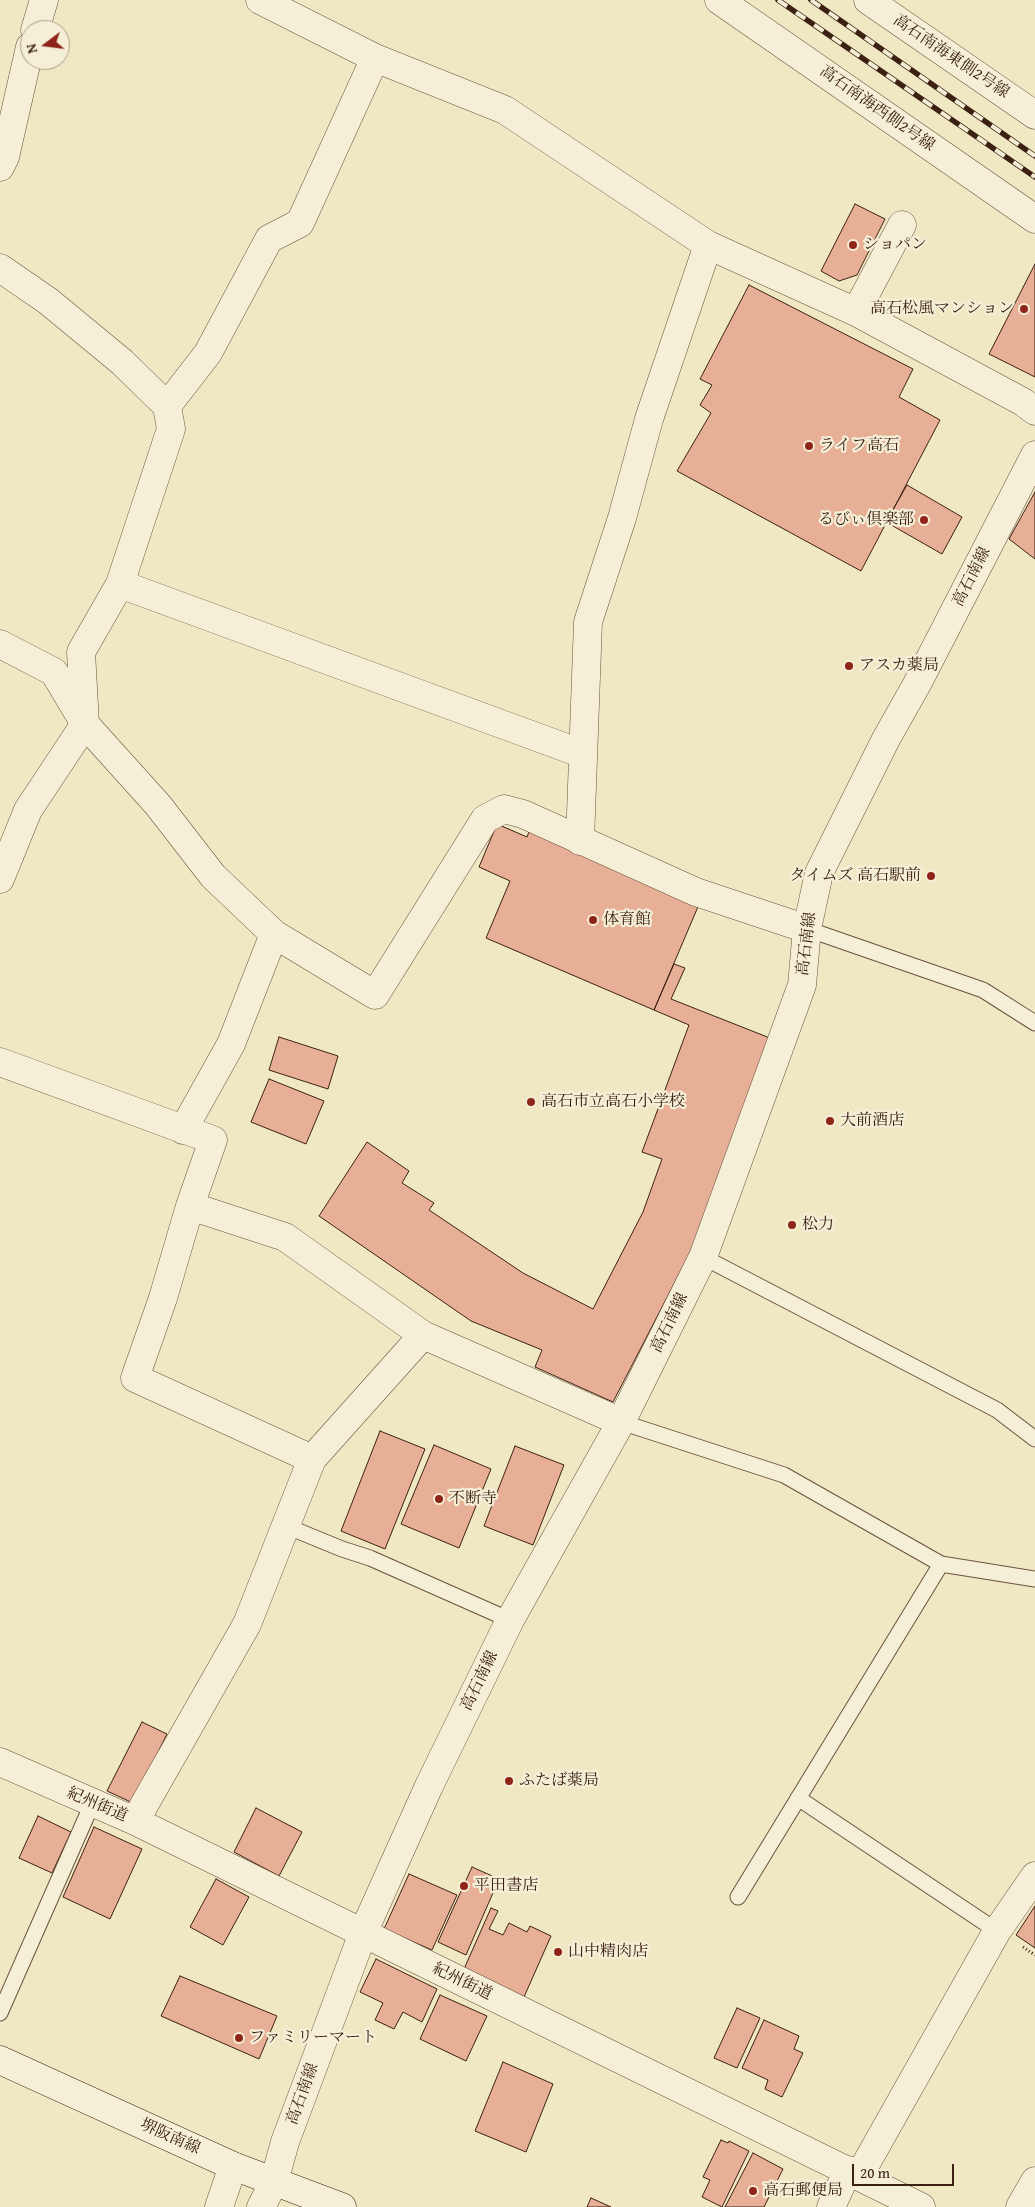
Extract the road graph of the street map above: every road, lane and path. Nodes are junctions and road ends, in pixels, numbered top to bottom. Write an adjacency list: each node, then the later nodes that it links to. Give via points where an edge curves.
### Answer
1 (44, 0): 5 (street)
2 (260, 0): 6 (street)
3 (719, 0): 10 (street, 高石南海西側2号線)
4 (868, 0): 8 (street, 高石南海東側2号線)
5 (38, 20)
6 (375, 58): 12 (street, via 505,110); 15 (street, via 300,223 269,239 208,353)
7 (25, 70): 9 (street)
8 (1035, 115)
9 (0, 167)
10 (1035, 218)
11 (902, 224): 14 (street)
12 (708, 245): 14 (street); 21 (street, via 649,418 622,518 588,622)
13 (0, 268): 15 (street, via 48,301 122,362)
14 (856, 312): 16 (street, via 1024,402)
15 (167, 406): 18 (street, via 171,429)
16 (1035, 411)
17 (1035, 455): 24 (street, 高石南線, via 819,873)
18 (120, 584): 20 (street, via 81,652); 21 (street)
19 (0, 644): 20 (street, via 54,672)
20 (85, 724): 23 (street, via 28,810); 25 (street, via 158,805 213,876)
21 (584, 754): 22 (street)
22 (580, 841): 24 (street, via 696,892); 25 (street, via 504,809 485,819 375,995)
23 (0, 879)
24 (807, 929): 26 (lane, via 983,990); 30 (street, 高石南線, via 802,985)
25 (274, 934): 28 (street, via 231,1044)
26 (1035, 1023)
27 (0, 1062): 28 (street)
28 (183, 1130): 29 (street, via 213,1140)
29 (190, 1206): 31 (street, via 285,1237); 34 (street, via 135,1378)
30 (703, 1257): 32 (street, 高石南線); 33 (lane, via 997,1410)
31 (423, 1335): 32 (street); 34 (street)
32 (621, 1422): 36 (lane, via 784,1475); 38 (street, 高石南線)
33 (1035, 1439)
34 (312, 1459): 35 (street)
35 (286, 1526): 38 (lane, via 370,1558); 42 (street, via 247,1624)
36 (941, 1564): 37 (lane); 40 (lane)
37 (1035, 1579)
38 (510, 1620): 46 (street, 高石南線)
39 (0, 1762): 41 (street, 紀州街道)
40 (798, 1798): 44 (lane); 45 (lane)
41 (92, 1804): 42 (street, 紀州街道); 47 (lane)
42 (135, 1821): 46 (street, 紀州街道)
43 (1035, 1876): 45 (street)
44 (738, 1897)
45 (998, 1931): 50 (street)
46 (362, 1933): 50 (street, 紀州街道); 52 (street, 高石南線, via 285,2142)
47 (0, 2013)
48 (0, 2060): 49 (street, 堺阪南線)
49 (234, 2166): 52 (street, 堺阪南線); 53 (street)
50 (854, 2173): 56 (street); 57 (street, 紀州街道)
51 (1035, 2181): 58 (street)
52 (274, 2182): 54 (street, 高石南線); 55 (street, 堺阪南線)
53 (219, 2207)
54 (261, 2207)
55 (342, 2207)
56 (831, 2207)
57 (920, 2207)
58 (1020, 2207)

